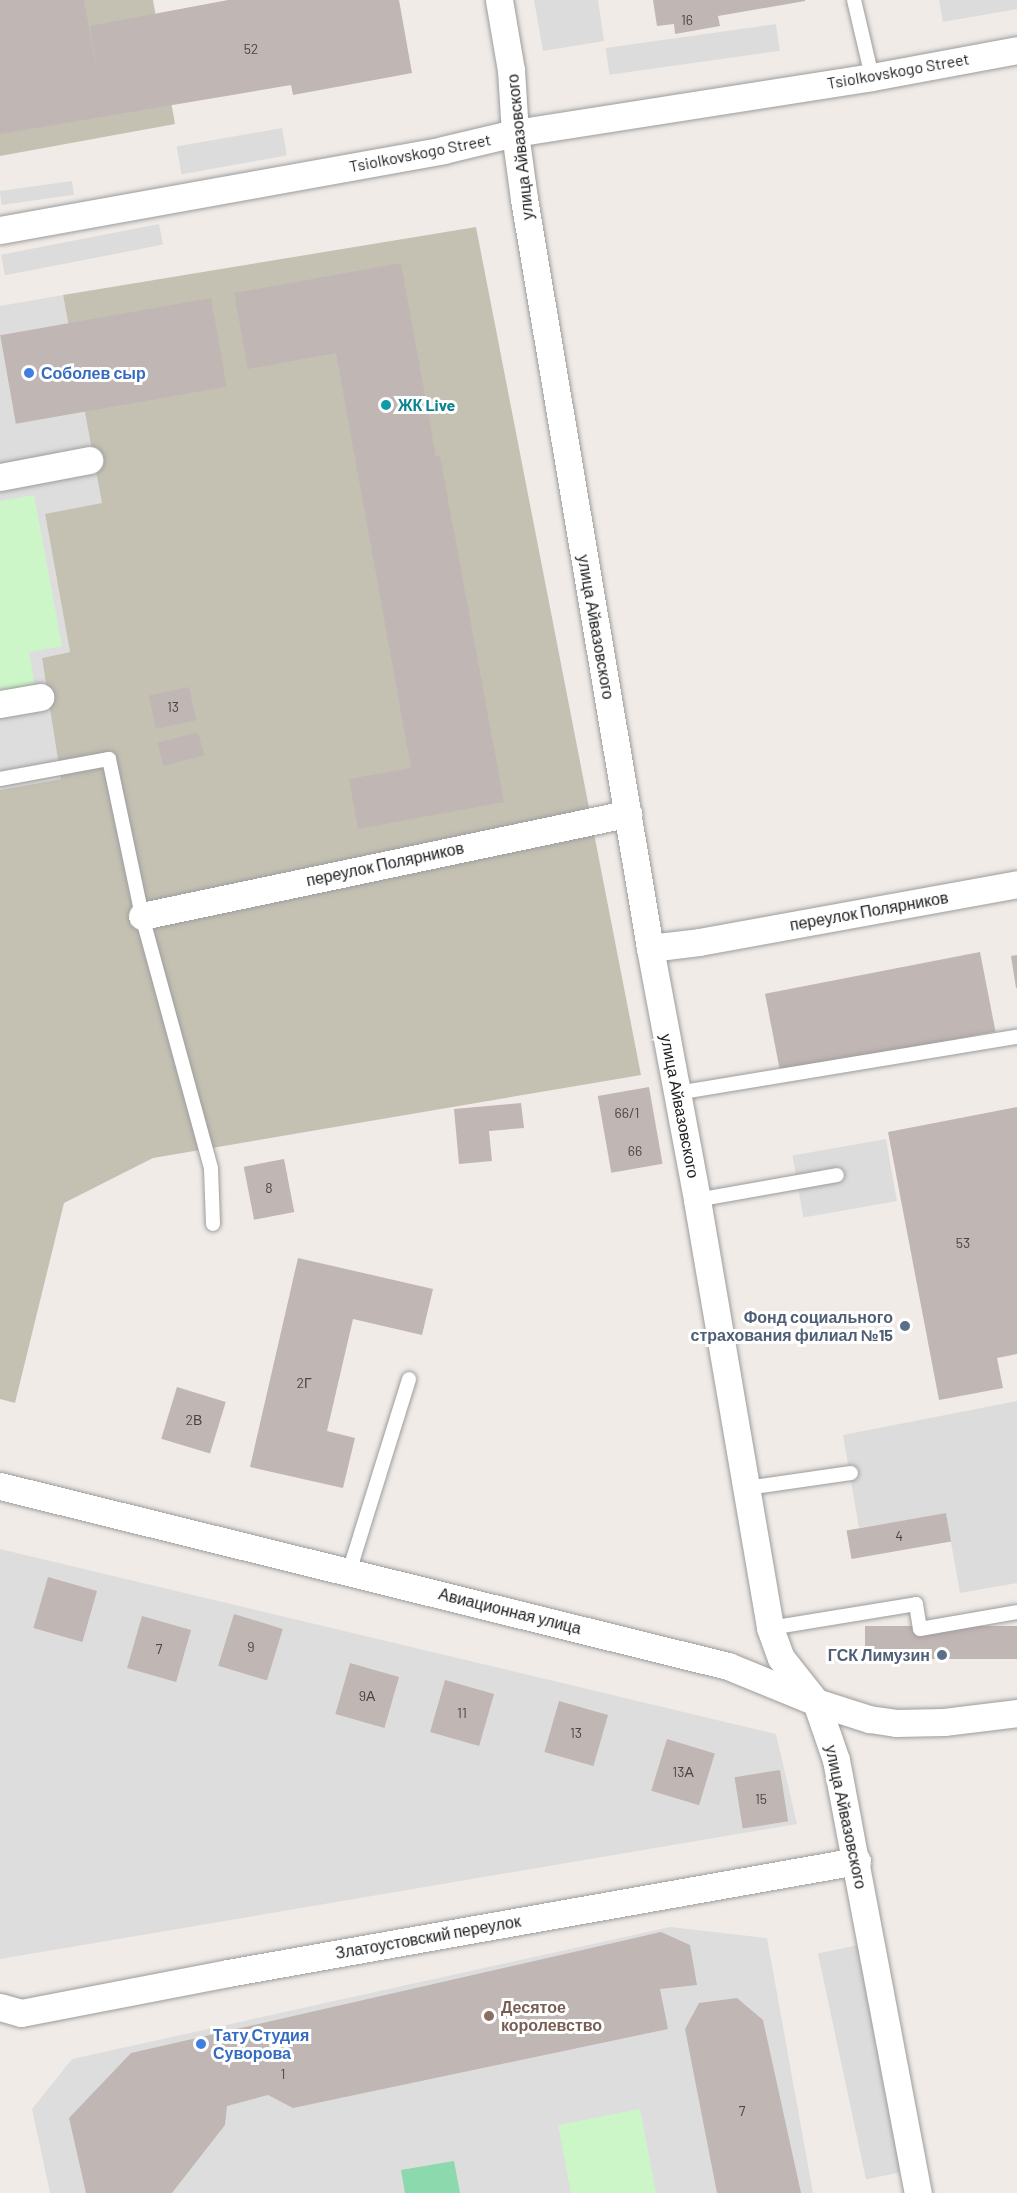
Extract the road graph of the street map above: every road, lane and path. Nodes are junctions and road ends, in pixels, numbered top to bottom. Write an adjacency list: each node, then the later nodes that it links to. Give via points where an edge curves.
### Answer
1 (499, 0): 5 (street, улица Айвазовского, via 511,70)
2 (854, 0): 4 (lane)
3 (1017, 50): 4 (street, Tsiolkovskogo Street)
4 (872, 77): 5 (street, Tsiolkovskogo Street)
5 (515, 133): 6 (street, Tsiolkovskogo Street, via 443,150); 12 (street, улица Айвазовского)
6 (0, 230)
7 (89, 460): 8 (street)
8 (0, 477)
9 (40, 698): 10 (street)
10 (0, 705)
11 (0, 779): 14 (lane, via 109,759)
12 (628, 814): 14 (street, переулок Полярников); 15 (street, улица Айвазовского)
13 (1017, 884): 15 (street, переулок Полярников)
14 (142, 916): 20 (lane, via 211,1168)
15 (650, 948): 17 (street, улица Айвазовского)
16 (1017, 1037): 17 (lane)
17 (678, 1093): 19 (street, улица Айвазовского)
18 (837, 1175): 19 (lane)
19 (697, 1200): 24 (street, улица Айвазовского)
20 (213, 1224)
21 (409, 1379): 25 (lane)
22 (851, 1473): 24 (lane)
23 (0, 1486): 25 (street, Авиационная улица)
24 (747, 1488): 27 (street, улица Айвазовского)
25 (350, 1572): 28 (street, Авиационная улица, via 728,1666)
26 (1017, 1612): 27 (lane, via 920,1629 916,1604)
27 (770, 1628): 28 (street, улица Айвазовского, via 781,1658)
28 (816, 1702): 29 (street, Авиационная улица, via 868,1719 896,1723); 30 (street, улица Айвазовского, via 836,1760)
29 (1017, 1713)
30 (857, 1861): 31 (street, Златоустовский переулок, via 21,2013); 32 (street, улица Айвазовского)
31 (0, 2007)
32 (918, 2193)

